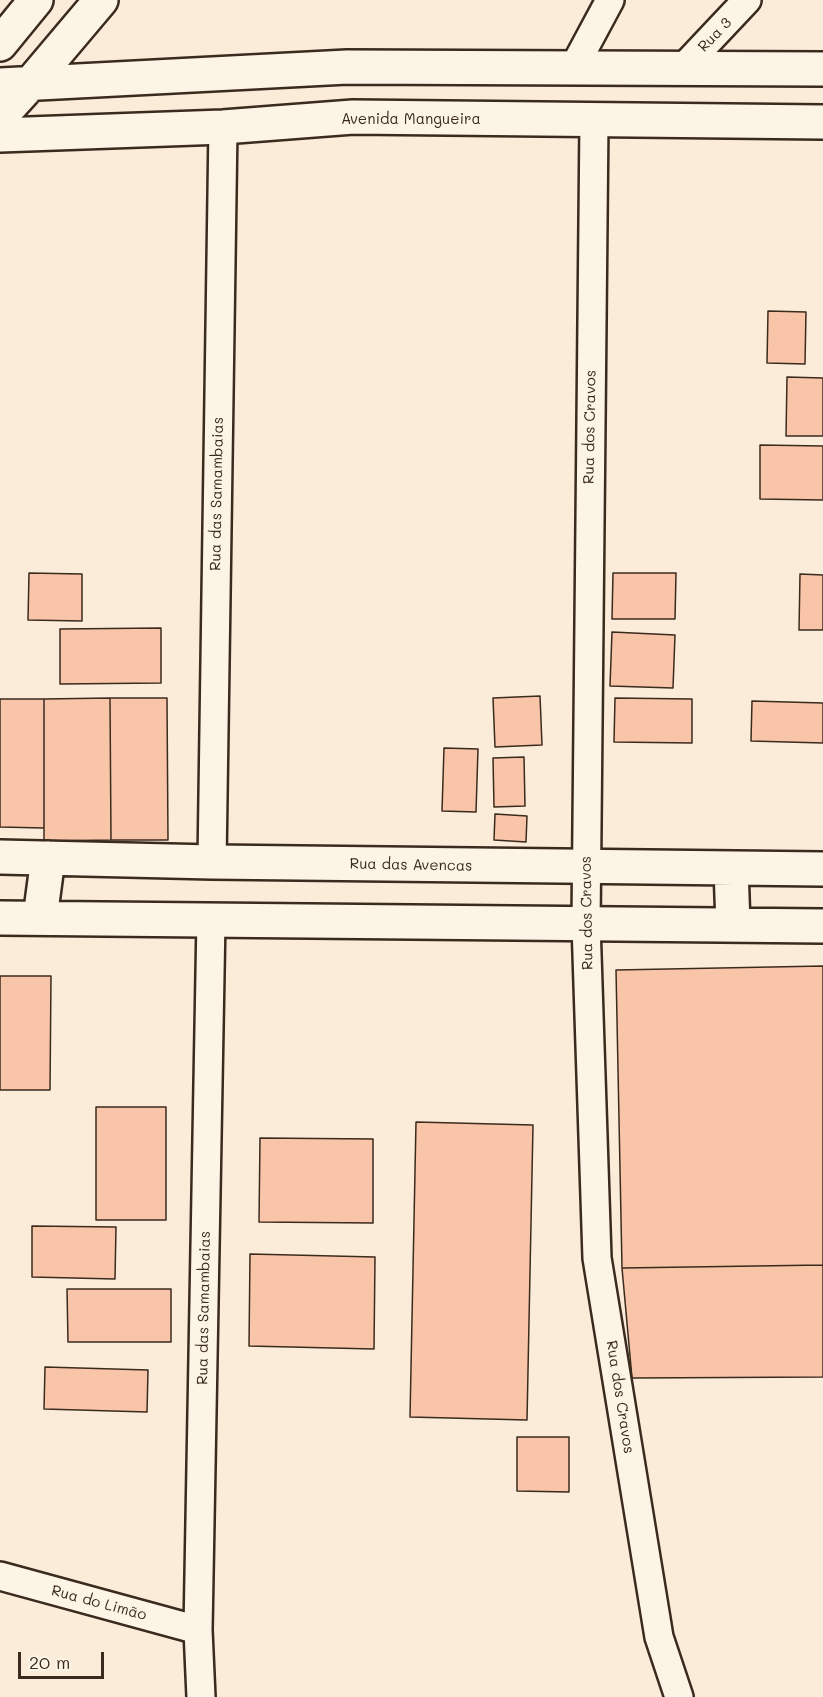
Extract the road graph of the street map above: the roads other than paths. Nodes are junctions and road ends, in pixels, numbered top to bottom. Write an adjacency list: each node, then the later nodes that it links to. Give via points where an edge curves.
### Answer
1 (36, 0): 5 (street)
2 (101, 0): 9 (street)
3 (610, 0): 6 (street)
4 (747, 0): 7 (street, Rua 3)
5 (0, 44)
6 (573, 69): 7 (street); 9 (street, via 347,67)
7 (682, 69): 8 (street)
8 (823, 69)
9 (16, 84): 10 (street)
10 (0, 117)
11 (594, 120): 12 (street, Avenida Mangueira); 13 (street, Avenida Mangueira, via 353,117); 18 (street, Rua dos Cravos)
12 (823, 122)
13 (223, 127): 14 (street, Avenida Mangueira); 17 (street, Rua das Samambaias)
14 (0, 135)
15 (0, 857): 16 (street, Rua das Avencas)
16 (48, 858): 17 (street, Rua das Avencas); 22 (street)
17 (212, 862): 18 (street, Rua das Avencas)
18 (586, 867): 19 (street, Rua das Avencas); 24 (street, Rua dos Cravos)
19 (731, 868): 20 (street, Rua das Avencas); 25 (street)
20 (823, 869)
21 (0, 918): 22 (street)
22 (40, 918): 23 (street)
23 (211, 920): 24 (street); 28 (street, Rua das Samambaias)
24 (586, 924): 25 (street); 30 (street, Rua dos Cravos, via 597,1258 659,1637)
25 (733, 925): 26 (street)
26 (823, 926)
27 (0, 1576): 28 (street, Rua do Limão)
28 (198, 1630): 29 (street, Rua das Samambaias)
29 (201, 1697)
30 (679, 1697)

